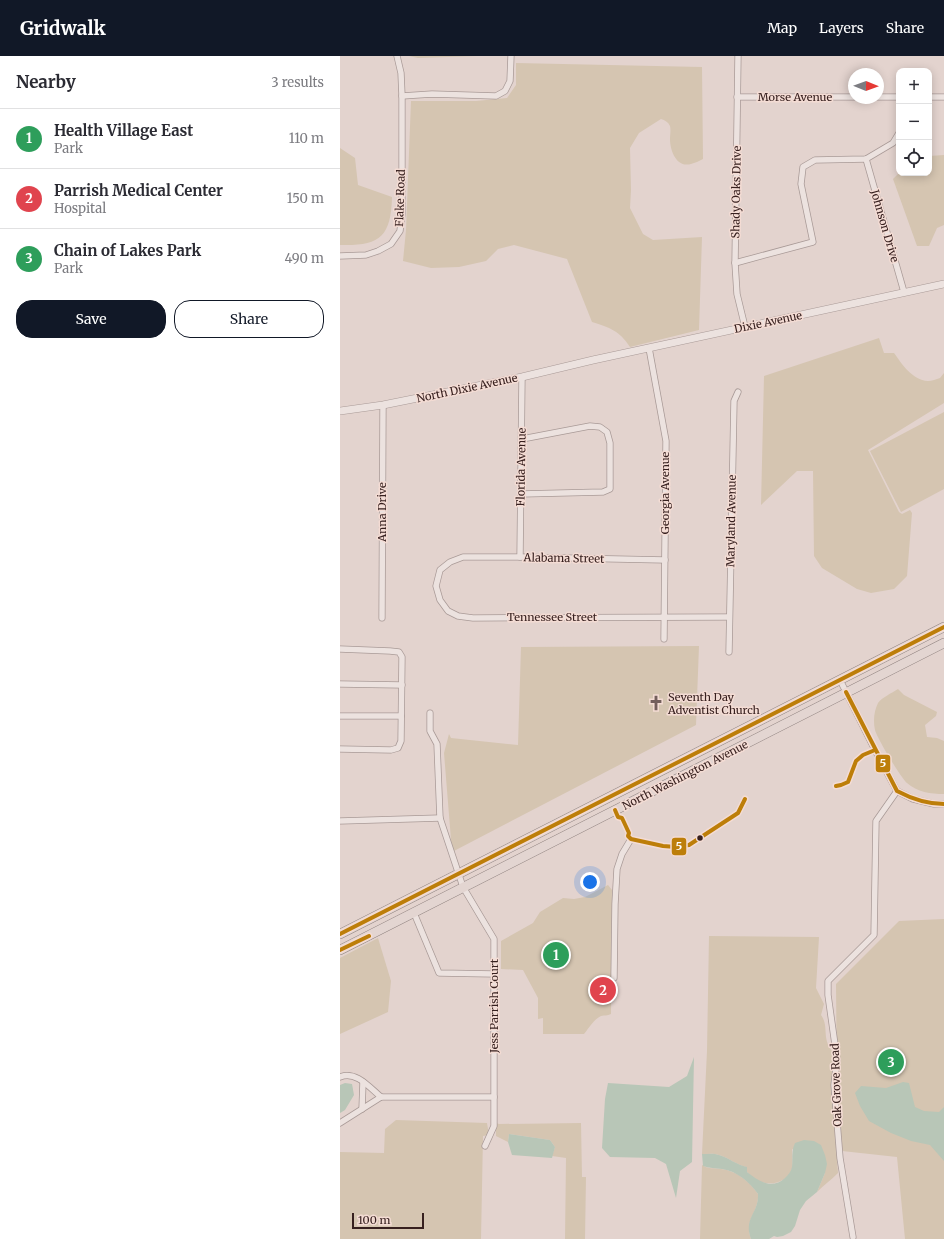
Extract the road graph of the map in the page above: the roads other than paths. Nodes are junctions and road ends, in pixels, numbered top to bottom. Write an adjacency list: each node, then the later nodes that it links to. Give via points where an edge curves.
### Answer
1 (397, 56): 4 (street, Flake Road)
2 (511, 56): 4 (street, via 510,81 505,91 496,96)
3 (738, 56): 5 (street, Shady Oaks Drive)
4 (402, 96): 13 (street, Flake Road, via 400,231 391,244 378,251)
5 (737, 97): 6 (street, Morse Avenue); 14 (street, Shady Oaks Drive)
6 (848, 97)
7 (884, 97): 8 (street)
8 (896, 97)
9 (932, 97): 10 (street)
10 (944, 97)
11 (896, 138): 12 (street, via 893,143)
12 (866, 159): 14 (street, via 815,160 803,167 801,184 813,242); 16 (street, Johnson Drive)
13 (340, 256)
14 (735, 263): 17 (street, Shady Oaks Drive, via 737,294)
15 (944, 284): 16 (street, Dixie Avenue)
16 (904, 292): 17 (street, Dixie Avenue)
17 (745, 327): 18 (street, Dixie Avenue)
18 (649, 348): 19 (street, Dixie Avenue); 28 (street, Georgia Avenue, via 666,441)
19 (593, 360): 20 (street, North Dixie Avenue)
20 (522, 377): 22 (street, North Dixie Avenue); 24 (street, Florida Avenue)
21 (738, 392): 30 (street, Maryland Avenue, via 734,401)
22 (383, 405): 23 (street, North Dixie Avenue); 31 (street, Anna Drive)
23 (340, 411)
24 (522, 439): 25 (street, Florida Avenue); 25 (street, via 600,426 607,432 610,443 610,489 603,492)
25 (521, 494): 27 (street, Florida Avenue)
26 (463, 557): 27 (street, Alabama Street); 29 (street, Tennessee Street, via 450,562 440,570 436,586 440,600 448,611 458,616)
27 (520, 557): 28 (street, Alabama Street)
28 (665, 560): 29 (street, Georgia Avenue)
29 (665, 616): 30 (street, Tennessee Street); 33 (street, Georgia Avenue)
30 (729, 617): 36 (street, Maryland Avenue)
31 (382, 618)
32 (944, 627): 37 (main road, North Washington Avenue)
33 (664, 639)
34 (944, 643): 40 (main road, North Washington Avenue)
35 (340, 649): 39 (street, via 399,652 402,658)
36 (729, 652)
37 (840, 680): 40 (street); 46 (main road, North Washington Avenue)
38 (340, 684): 39 (street)
39 (402, 685): 43 (street)
40 (846, 692): 45 (street); 48 (main road, North Washington Avenue)
41 (430, 713): 49 (street, Jess Parrish Court, via 430,731 436,744)
42 (340, 716): 43 (street)
43 (401, 716): 44 (street, via 398,748)
44 (340, 749)
45 (898, 791): 47 (street, via 913,799); 66 (street, Oak Grove Road, via 876,821 874,935 828,981 837,1059 834,1085 840,1158)
46 (609, 798): 48 (main road); 52 (main road, North Washington Avenue)
47 (944, 804)
48 (615, 810): 53 (main road, North Washington Avenue)
49 (440, 818): 50 (street); 52 (street, Jess Parrish Court)
50 (340, 821)
51 (631, 839): 58 (street, via 617,869)
52 (459, 874): 53 (street, Jess Parrish Court); 55 (main road, North Washington Avenue)
53 (463, 887): 54 (main road, North Washington Avenue); 57 (street, Jess Parrish Court, via 494,939)
54 (414, 913): 56 (main road, North Washington Avenue); 57 (street, via 439,973)
55 (340, 934)
56 (340, 950)
57 (494, 974): 62 (street, Jess Parrish Court)
58 (614, 978)
59 (340, 1077): 60 (street, via 355,1076)
60 (363, 1082): 61 (street); 63 (street)
61 (381, 1097): 62 (street); 63 (street)
62 (494, 1097): 65 (street, Jess Parrish Court, via 494,1126)
63 (362, 1109): 64 (street)
64 (340, 1123)
65 (485, 1146)
66 (854, 1237)

